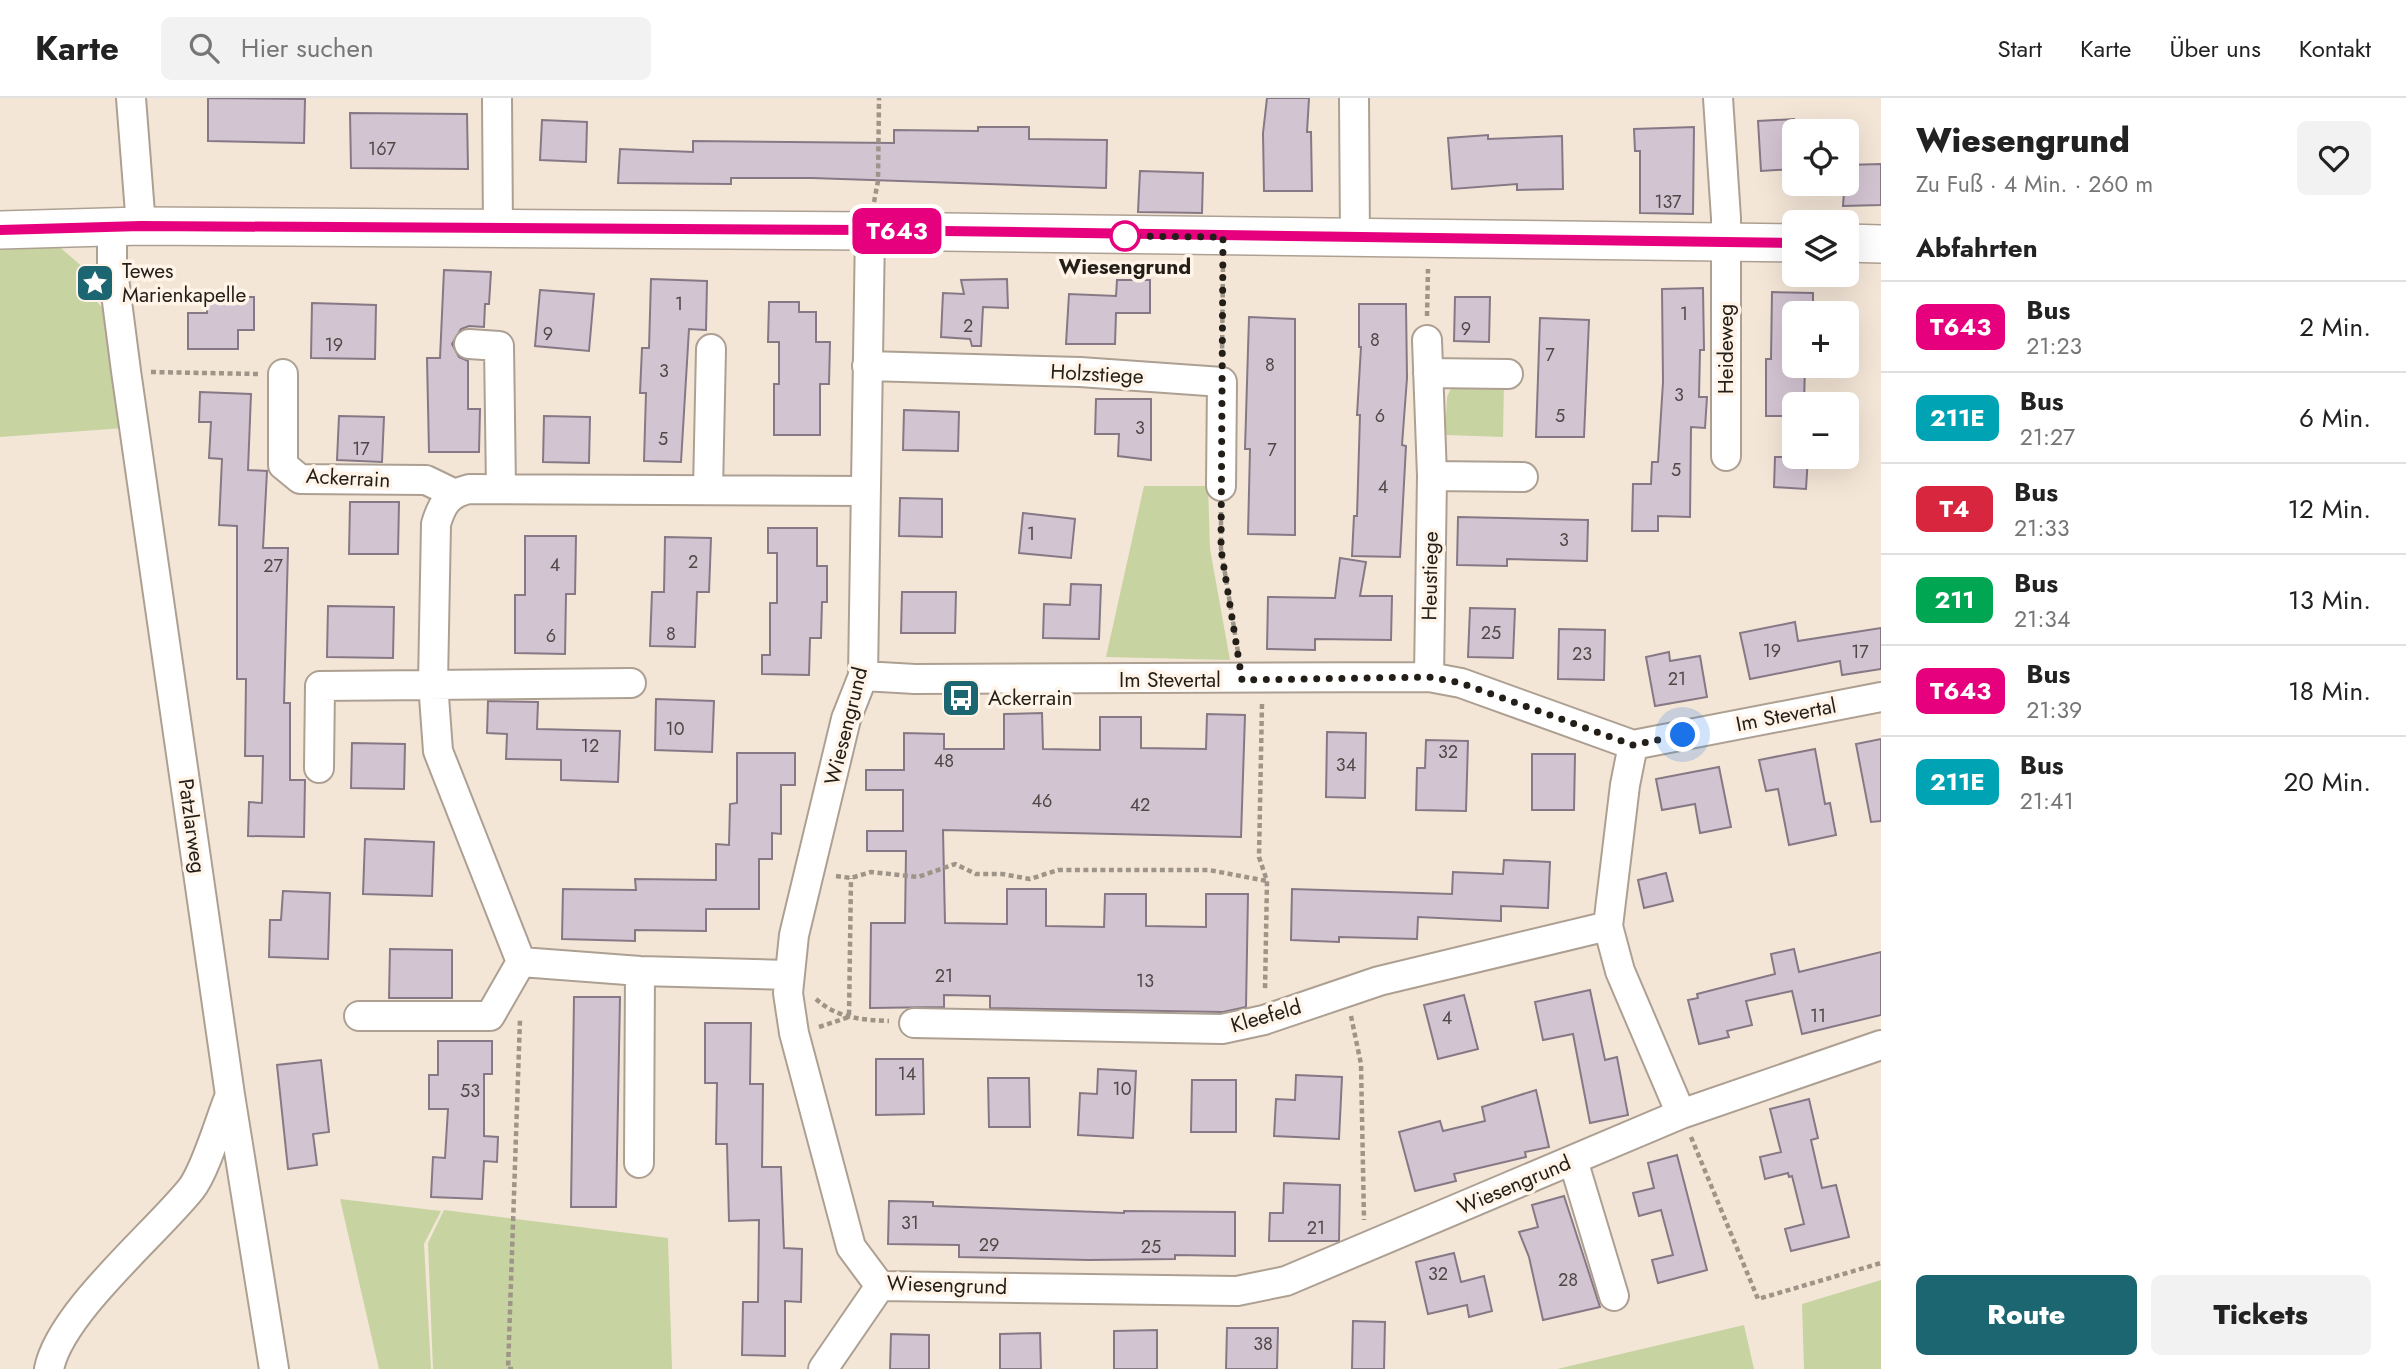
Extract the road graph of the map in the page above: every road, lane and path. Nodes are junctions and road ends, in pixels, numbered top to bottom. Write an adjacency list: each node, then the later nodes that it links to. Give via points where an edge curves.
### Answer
1 (131, 98): 6 (street, Patzlarweg)
2 (497, 98): 7 (street)
3 (879, 98): 9 (path, via 878,181)
4 (1354, 98): 11 (street)
5 (1718, 98): 13 (street, Heideweg)
6 (127, 226): 7 (main road); 8 (main road); 21 (street, Patzlarweg, via 112,263)
7 (498, 229): 9 (main road)
8 (0, 230)
9 (870, 230): 10 (main road); 20 (street, Wiesengrund)
10 (1223, 237): 11 (main road); 25 (path)
11 (1355, 239): 12 (main road)
12 (1429, 240): 13 (main road); 17 (path)
13 (1726, 242): 14 (main road); 26 (street, Heideweg)
14 (1782, 243)
15 (1859, 243): 16 (main road)
16 (1881, 244)
17 (1427, 340): 22 (street, Heustiege)
18 (469, 344): 30 (street, via 499,346)
19 (711, 349): 31 (street)
20 (867, 366): 25 (street, Holzstiege, via 1080,372); 32 (street, Wiesengrund)
21 (125, 371): 23 (path); 57 (street, Patzlarweg)
22 (1428, 373): 24 (street); 27 (street, Heustiege)
23 (283, 374): 33 (street, Ackerrain, via 283,465 300,478 426,480)
24 (1508, 374)
25 (1222, 382): 29 (street)
26 (1726, 456)
27 (1432, 476): 28 (street); 35 (street, Heustiege)
28 (1523, 477)
29 (1221, 486): 36 (path, via 1221,549)
30 (501, 489): 31 (street, Ackerrain); 33 (street, Ackerrain)
31 (708, 490): 32 (street, Ackerrain)
32 (865, 491): 34 (street, Wiesengrund)
33 (453, 493): 37 (street, via 441,507 436,524)
34 (863, 676): 36 (street, Im Stevertal); 42 (street, Wiesengrund, via 846,719)
35 (1429, 677): 36 (street, Im Stevertal); 40 (street, Im Stevertal, via 1461,683)
36 (1252, 680): 44 (path, via 1259,857)
37 (433, 682): 38 (street); 41 (street, via 320,686); 46 (street, via 438,751)
38 (631, 683)
39 (1881, 697): 40 (street, Im Stevertal)
40 (1633, 745): 45 (street)
41 (319, 768)
42 (810, 872): 43 (path); 48 (street, Wiesengrund, via 794,935)
43 (851, 878): 44 (path, via 871,872 918,877 955,864 976,874 1030,879 1058,870 1209,870); 52 (path)
44 (1266, 881): 53 (path)
45 (1608, 926): 49 (street, Kleefeld); 58 (street, via 1620,971)
46 (521, 962): 47 (street); 51 (street, via 490,1016)
47 (640, 971): 48 (street); 60 (street)
48 (788, 984): 52 (path); 55 (street, Wiesengrund)
49 (1345, 991): 53 (street, Kleefeld); 61 (path, via 1361,1064)
50 (520, 1013): 67 (path, via 508,1369)
51 (359, 1016)
52 (849, 1017): 54 (path); 55 (path)
53 (1264, 1020): 54 (street, Kleefeld, via 1222,1029)
54 (914, 1023)
55 (794, 1033): 63 (street, Wiesengrund, via 851,1247)
56 (1881, 1045): 58 (street, Wiesengrund)
57 (230, 1095): 65 (street, via 193,1186 86,1303 51,1357); 66 (street, Patzlarweg)
58 (1681, 1114): 59 (street, Wiesengrund); 62 (path, via 1758,1299)
59 (1573, 1160): 61 (street, Wiesengrund); 64 (street)
60 (639, 1163)
61 (1365, 1250): 63 (street, Wiesengrund, via 1286,1281 1237,1291)
62 (1881, 1263)
63 (880, 1286): 68 (street)
64 (1614, 1296)
65 (49, 1369)
66 (274, 1369)
67 (513, 1369)
68 (822, 1369)

